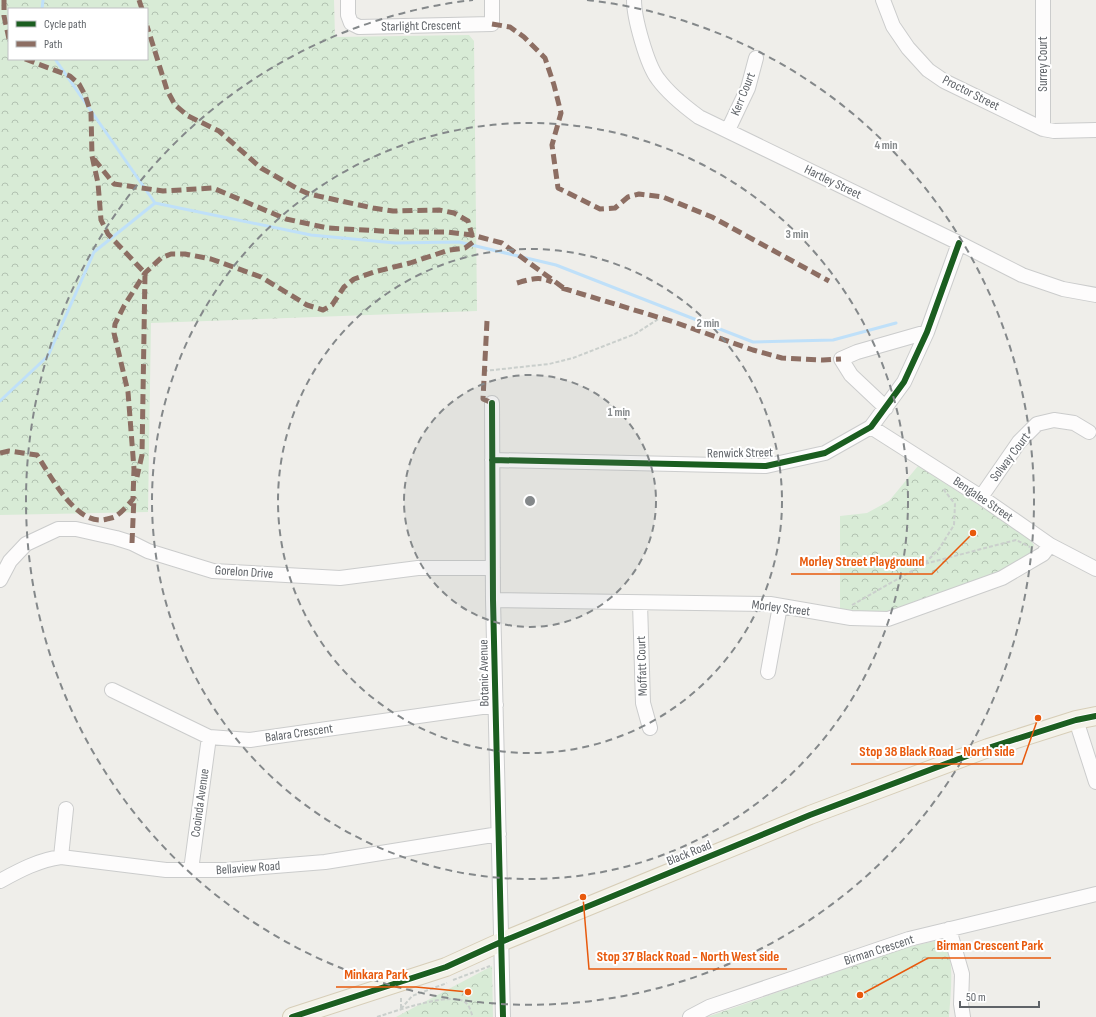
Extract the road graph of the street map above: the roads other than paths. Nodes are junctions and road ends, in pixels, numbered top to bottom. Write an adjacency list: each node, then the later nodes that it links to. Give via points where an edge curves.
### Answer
1 (348, 0): 2 (street, Starlight Crescent, via 351,24 359,27 492,24)
2 (492, 0)
3 (634, 0): 8 (street, Hartley Street, via 634,10 645,50 658,78 679,101 699,117)
4 (883, 0): 7 (street, Proctor Street, via 893,26 928,70 944,81)
5 (1043, 0): 7 (street, Surrey Court)
6 (756, 58): 8 (street, Kerr Court, via 748,88)
7 (1043, 129): 9 (street, Proctor Street)
8 (728, 130): 10 (street, Hartley Street)
9 (1096, 130)
10 (959, 244): 11 (street, Hartley Street, via 1022,275 1062,290); 12 (street, Renwick Street)
11 (1096, 294)
12 (927, 332): 14 (street, Renwick Street, via 904,382); 14 (street, via 841,359 851,375)
13 (492, 403): 17 (street, Botanic Avenue)
14 (886, 408): 15 (street, Renwick Street)
15 (871, 427): 17 (street, Renwick Street, via 825,453 766,466); 18 (street, Bengalee Street)
16 (1089, 432): 18 (street, Solway Court, via 1074,423 1054,420 1037,424 1019,442)
17 (492, 460): 20 (street, Botanic Avenue)
18 (981, 497): 19 (street, Bengalee Street)
19 (1046, 549): 21 (street, Bengalee Street); 25 (street, Morley Street, via 1002,578 888,619 834,616)
20 (493, 568): 22 (street, Gorelon Drive, via 418,568 340,578 213,571 148,551 116,538 76,529 58,528 26,544 10,561); 23 (street, Botanic Avenue)
21 (1096, 569)
22 (0, 580)
23 (493, 600): 24 (street, Morley Street); 28 (street, Botanic Avenue)
24 (640, 603): 25 (street, Morley Street); 31 (street, Moffatt Court, via 643,703)
25 (780, 606): 26 (street)
26 (768, 672)
27 (112, 690): 32 (street, Balara Crescent)
28 (496, 705): 32 (street, Balara Crescent, via 250,740); 35 (street, Botanic Avenue)
29 (1096, 716): 30 (main road, Black Road)
30 (1076, 720): 33 (street); 41 (main road, Black Road, via 988,748 810,815)
31 (650, 728)
32 (209, 737): 37 (street, Cooinda Avenue)
33 (1096, 782)
34 (66, 809): 36 (street)
35 (499, 834): 37 (street, Bellaview Road, via 325,862 227,870); 41 (street, Botanic Avenue)
36 (61, 858): 37 (street, Bellaview Road, via 166,870); 38 (street, Bellaview Road, via 46,860)
37 (191, 870)
38 (0, 881)
39 (1096, 894): 40 (street, Birman Crescent)
40 (949, 929): 44 (street, Birman Crescent, via 882,948 709,1007); 45 (street, via 962,974)
41 (501, 942): 42 (main road, Black Road, via 446,967); 43 (street, Botanic Avenue)
42 (292, 1017)
43 (503, 1017)
44 (690, 1017)
45 (963, 1017)

